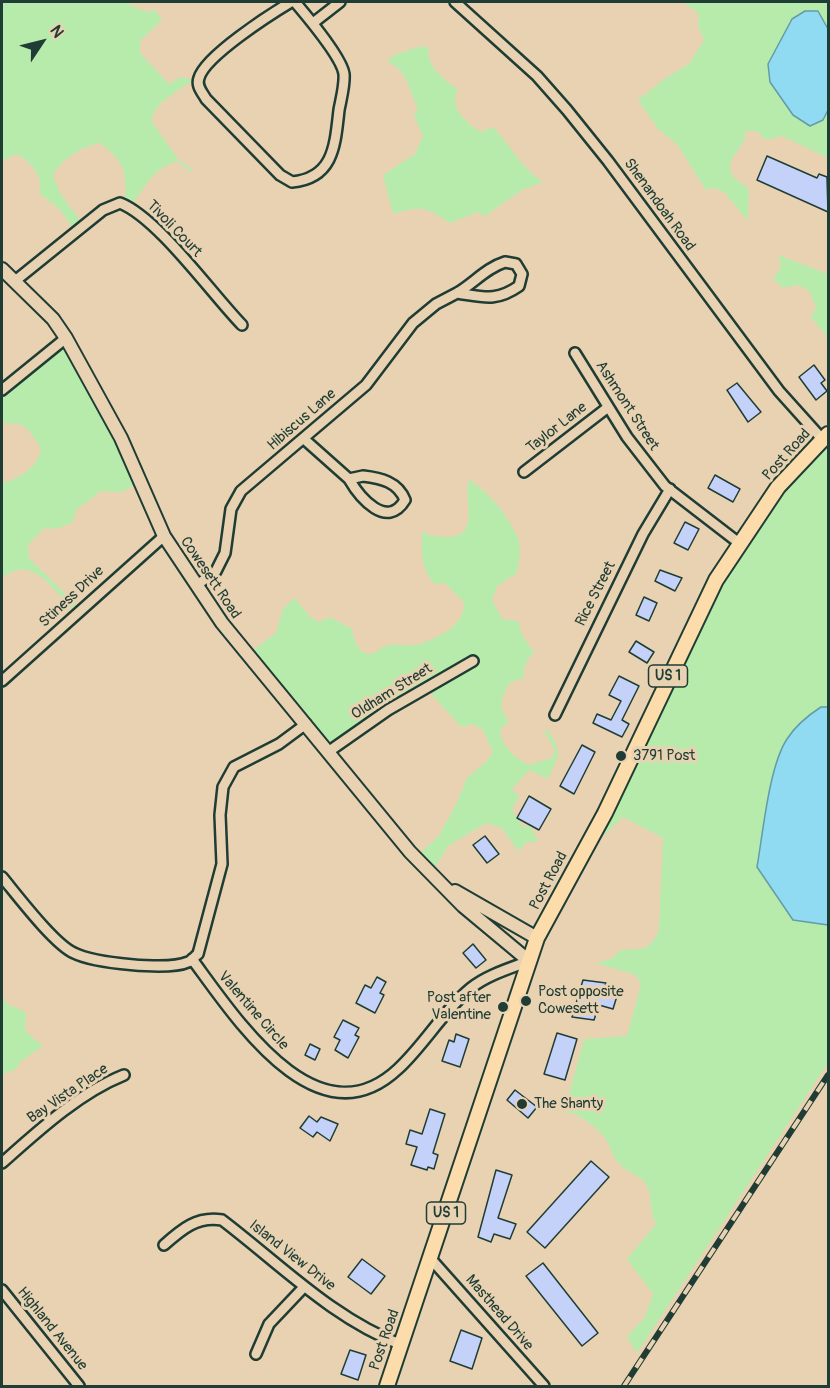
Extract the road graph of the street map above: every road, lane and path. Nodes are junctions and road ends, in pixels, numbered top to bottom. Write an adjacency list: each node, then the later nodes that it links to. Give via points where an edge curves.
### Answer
1 (293, 2): 4 (street); 4 (street, via 253,26 222,51 199,77 199,87 206,99 280,175 292,182 316,176 329,162 342,90 344,73)
2 (340, 2): 4 (street)
3 (455, 2): 13 (street, Shenandoah Road, via 530,69 567,110 779,391)
4 (312, 23)
5 (2, 269): 6 (main road, Cowesett Road)
6 (15, 281): 8 (street, Tivoli Court, via 95,216 120,203 152,224); 9 (main road, Cowesett Road)
7 (457, 293): 7 (street, Hibiscus Lane, via 505,262 516,264 522,274 519,286 503,297); 14 (street, Hibiscus Lane, via 412,323 366,385)
8 (242, 325)
9 (66, 338): 11 (street); 18 (main road, Cowesett Road, via 121,438)
10 (575, 353): 12 (street, Ashmont Street)
11 (2, 390)
12 (607, 408): 15 (street, Taylor Lane); 17 (street, Ashmont Street)
13 (826, 437): 19 (main road, Post Road / US 1, via 778,487)
14 (304, 439): 16 (street); 20 (street, Hibiscus Lane, via 241,491 231,509 225,553 216,571)
15 (524, 472)
16 (349, 479): 16 (street, via 361,497 383,514 392,513 405,500 386,480 363,476)
17 (670, 489): 19 (street, Ashmont Street); 23 (street, Rice Street, via 643,534)
18 (164, 536): 20 (main road, Cowesett Road); 22 (street, Stiness Drive)
19 (739, 543): 28 (main road, Post Road / US 1, via 716,580 605,813)
20 (197, 585): 24 (main road, Cowesett Road, via 222,623)
21 (473, 661): 25 (street, Oldham Street, via 388,710)
22 (2, 681)
23 (555, 715)
24 (306, 724): 25 (main road, Cowesett Road); 29 (street, via 279,744 234,767 223,787 222,864 204,936 198,954)
25 (328, 752): 27 (main road, Cowesett Road)
26 (2, 877): 29 (street, via 44,926 74,953 159,967)
27 (435, 878): 28 (main road, Cowesett Road); 30 (main road, Cowesett Road)
28 (537, 938): 30 (main road, Post Road / US 1)
29 (192, 959): 30 (street, Valentine Circle, via 224,1002 289,1074 312,1086 350,1092 374,1088 398,1069 473,986)
30 (529, 960): 34 (main road, Post Road / US 1)
31 (124, 1075): 32 (street, Bay Vista Place, via 82,1100)
32 (2, 1163)
33 (164, 1245): 35 (street, Island View Drive, via 183,1228 199,1221 222,1220)
34 (432, 1259): 37 (main road, Post Road / US 1); 41 (street, Masthead Drive)
35 (304, 1287): 37 (street, Island View Drive, via 360,1325); 38 (street, via 269,1324)
36 (2, 1290): 39 (street, Highland Avenue)
37 (402, 1345): 40 (main road, Post Road / US 1)
38 (256, 1354)
39 (79, 1386)
40 (387, 1386)
41 (544, 1386)

